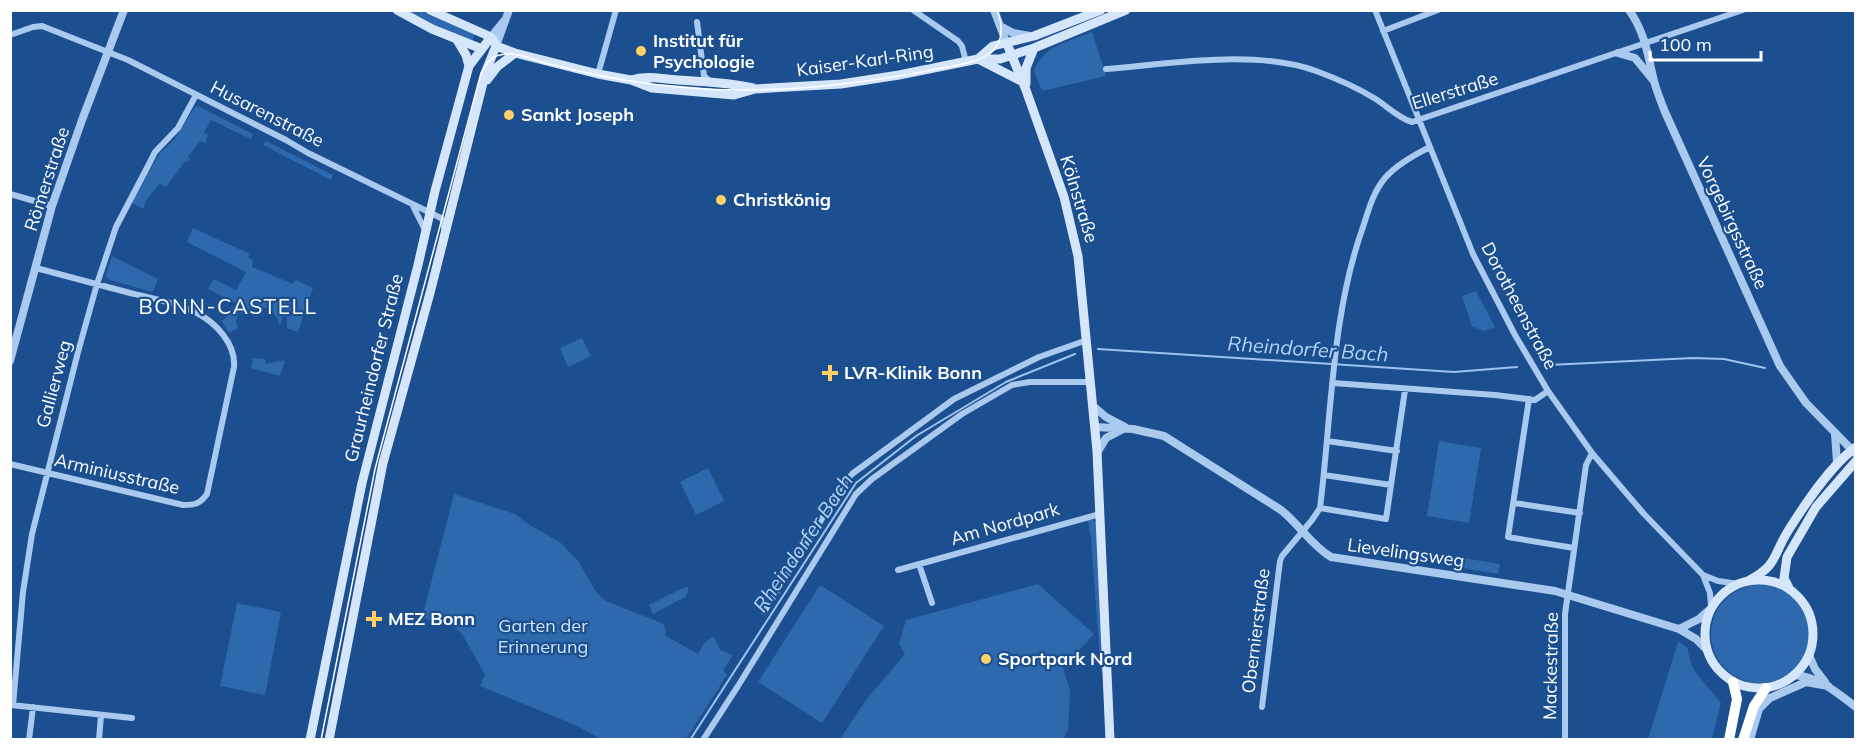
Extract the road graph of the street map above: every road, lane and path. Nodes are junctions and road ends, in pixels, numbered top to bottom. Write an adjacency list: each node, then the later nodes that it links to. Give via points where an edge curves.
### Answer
1 (124, 10): 29 (street, Römerstraße)
2 (397, 10): 22 (main road)
3 (430, 10): 21 (main road)
4 (509, 10): 15 (street, Graurheindorfer Straße)
5 (616, 10): 38 (street)
6 (913, 10): 35 (street, via 958,40)
7 (994, 10): 17 (street, Kölnstraße)
8 (1101, 10): 14 (main road, Kaiser-Karl-Ring)
9 (1126, 10): 27 (main road, Kaiser-Karl-Ring)
10 (1375, 10): 18 (street, Dorotheenstraße)
11 (1438, 10): 18 (street)
12 (1629, 10): 25 (street, Vorgebirgsstraße, via 1640,25)
13 (1743, 10): 25 (street, Ellerstraße)
14 (1082, 15): 20 (main road, Kaiser-Karl-Ring)
15 (505, 20): 21 (street, Graurheindorfer Straße); 26 (street, Graurheindorfer Straße)
16 (697, 22): 40 (street, via 704,76)
17 (1000, 26): 20 (street, via 1013,33); 24 (street, Kölnstraße)
18 (1383, 31): 46 (street, Dorotheenstraße)
19 (10, 35): 29 (street, Husarenstraße, via 42,26)
20 (1034, 36): 23 (main road, Kaiser-Karl-Ring)
21 (491, 37): 26 (main road); 28 (main road, Graurheindorfer Straße)
22 (457, 40): 28 (main road); 36 (main road)
23 (1020, 40): 24 (main road, Kaiser-Karl-Ring); 32 (main road, via 1011,48)
24 (1007, 44): 32 (main road, Kölnstraße); 33 (main road, Kaiser-Karl-Ring, via 993,46); 34 (main road, via 1008,52)
25 (1645, 44): 31 (street, Ellerstraße); 41 (street, Vorgebirgsstraße)
26 (496, 46): 28 (main road); 30 (main road, Kaiser-Karl-Ring); 43 (main road, Graurheindorfer Straße)
27 (1034, 48): 32 (main road, Kaiser-Karl-Ring); 42 (main road)
28 (482, 49): 36 (main road, Graurheindorfer Straße)
29 (108, 51): 45 (street, Husarenstraße); 50 (street, Römerstraße)
30 (515, 53): 38 (main road, Kaiser-Karl-Ring); 43 (main road, via 490,74)
31 (1618, 53): 41 (street, via 1635,58); 46 (street, Ellerstraße)
32 (1011, 55): 34 (main road, Kaiser-Karl-Ring); 42 (main road, Kölnstraße)
33 (978, 59): 34 (main road, Kaiser-Karl-Ring); 35 (main road, Kaiser-Karl-Ring); 42 (main road)
34 (1000, 59)
35 (966, 62): 44 (main road, Kaiser-Karl-Ring, via 840,84)
36 (469, 66): 52 (main road, Graurheindorfer Straße)
37 (1106, 69): 46 (street, Ellerstraße, via 1231,60 1290,63 1372,97 1408,121)
38 (598, 74): 39 (main road, Kaiser-Karl-Ring)
39 (631, 80): 40 (main road, Kaiser-Karl-Ring, via 644,76); 44 (main road, Kaiser-Karl-Ring, via 652,88 701,93 734,95)
40 (710, 82): 44 (main road, Kaiser-Karl-Ring)
41 (1654, 82): 68 (street, Vorgebirgsstraße, via 1780,366 1796,391)
42 (1024, 86): 58 (main road, Kölnstraße, via 1073,233)
43 (483, 88): 51 (main road, Graurheindorfer Straße)
44 (755, 89)
45 (196, 95): 49 (street, Husarenstraße); 57 (street, Gallierweg, via 178,128 155,152 144,172 116,227)
46 (1419, 120): 47 (street, Dorotheenstraße)
47 (1430, 147): 61 (street, via 1390,172 1373,199 1350,266); 63 (street, Dorotheenstraße, via 1483,275)
48 (10, 194): 50 (street)
49 (412, 204): 52 (street, Husarenstraße); 54 (street)
50 (52, 206): 56 (street, Römerstraße)
51 (451, 210): 53 (street); 55 (main road, Graurheindorfer Straße)
52 (430, 212): 53 (street, Husarenstraße); 54 (main road, Graurheindorfer Straße)
53 (441, 218): 55 (street)
54 (426, 231): 110 (main road, Graurheindorfer Straße, via 362,483)
55 (444, 233): 111 (main road, Graurheindorfer Straße, via 374,502)
56 (36, 268): 57 (street, Arminiusstraße); 59 (street, Römerstraße)
57 (97, 284): 77 (street, Gallierweg); 77 (street, Arminiusstraße, via 196,313 219,330 231,347 234,367 207,494 196,505 183,505)
58 (1087, 340): 60 (main road, Kölnstraße); 94 (street, via 1039,357 954,399 852,474)
59 (10, 361)
60 (1091, 382): 65 (main road, Kölnstraße); 112 (street, via 1030,382 1012,386 962,414 872,479 856,494)
61 (1333, 384): 62 (street); 69 (street)
62 (1405, 390): 64 (street); 71 (street)
63 (1548, 391): 64 (street, via 1535,400); 73 (street, Dorotheenstraße)
64 (1529, 399): 80 (street)
65 (1093, 406): 66 (main road, Kölnstraße); 67 (street)
66 (1095, 427): 67 (street, Lievelingsweg); 72 (main road, Kölnstraße)
67 (1126, 428): 72 (street, via 1106,438); 84 (street, Lievelingsweg, via 1164,436 1281,510)
68 (1835, 434): 70 (street, Vorgebirgsstraße); 76 (street)
69 (1327, 441): 71 (street); 78 (street)
70 (1854, 450): 76 (main road)
71 (1397, 451): 79 (street)
72 (1097, 453): 83 (main road, Kölnstraße)
73 (1592, 453): 82 (street, Mackestraße, via 1586,465); 88 (street, Dorotheenstraße)
74 (1856, 461): 90 (main road, via 1816,507 1787,557 1784,578)
75 (10, 464): 77 (street, Arminiusstraße)
76 (1837, 464): 89 (main road, via 1787,532 1770,567)
77 (46, 474): 102 (street, Gallierweg, via 23,592)
78 (1324, 475): 79 (street); 81 (street)
79 (1391, 485): 81 (street, via 1386,519)
80 (1514, 503): 82 (street); 85 (street, via 1508,537)
81 (1320, 508): 84 (street, Obernierstraße)
82 (1580, 513): 85 (street, Mackestraße)
83 (1100, 514): 86 (street, Am Nordpark); 113 (main road, Kölnstraße)
84 (1303, 530): 91 (street, Lievelingsweg, via 1331,556); 104 (street, Obernierstraße, via 1280,561)
85 (1574, 548): 91 (street, Mackestraße)
86 (919, 564): 87 (street, Am Nordpark); 92 (street)
87 (898, 570)
88 (1703, 575): 89 (street, via 1718,581); 93 (street, Dorotheenstraße, via 1710,593)
89 (1744, 583): 90 (main road, via 1778,585); 93 (main road, via 1728,589)
90 (1790, 590): 97 (main road, via 1808,611 1813,638)
91 (1568, 594): 95 (street, Lievelingsweg); 114 (street, Mackestraße)
92 (932, 603)
93 (1710, 609): 95 (street); 96 (main road, via 1704,635)
94 (764, 612)
95 (1679, 629): 96 (street, Lievelingsweg)
96 (1706, 649): 99 (main road, via 1713,663)
97 (1809, 655): 98 (main road); 100 (street)
98 (1794, 675): 100 (street, via 1812,677); 101 (main road)
99 (1733, 682): 101 (main road); 115 (highway, via 1737,699)
100 (1828, 686): 105 (street); 117 (street, via 1806,682 1770,698 1759,709)
101 (1766, 688): 116 (highway, via 1754,706)
102 (12, 705): 103 (street)
103 (33, 707): 106 (street); 108 (street)
104 (1262, 707)
105 (1856, 707)
106 (101, 715): 107 (street); 109 (street)
107 (132, 718)
108 (29, 740)
109 (99, 740)
110 (310, 740)
111 (329, 740)
112 (703, 740)
113 (1110, 740)
114 (1565, 740)
115 (1729, 740)
116 (1743, 740)
117 (1750, 740)

